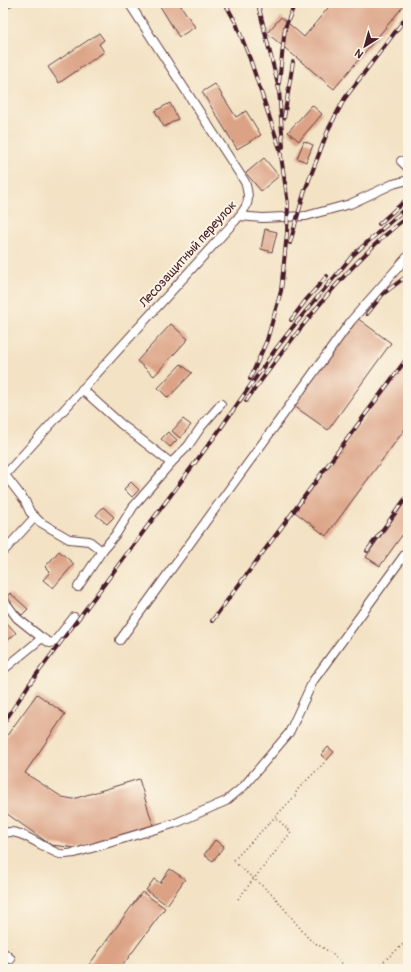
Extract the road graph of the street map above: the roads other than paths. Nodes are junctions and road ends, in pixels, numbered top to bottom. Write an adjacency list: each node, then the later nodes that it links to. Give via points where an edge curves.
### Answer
1 (8, 3): 3 (street)
2 (129, 3): 7 (street, Лесозащитный переулок, via 245,182 248,204)
3 (3, 6)
4 (401, 161): 5 (street)
5 (408, 168)
6 (408, 180): 7 (street, via 393,184 350,204 306,216)
7 (240, 216): 9 (street, Лесозащитный переулок)
8 (408, 256): 21 (street, via 346,327)
9 (82, 389): 11 (street, via 120,424); 12 (street, Лесозащитный переулок)
10 (221, 404): 11 (street)
11 (171, 463): 15 (street, via 133,507)
12 (4, 476): 13 (street)
13 (35, 517): 15 (street, via 69,538 88,541); 16 (street)
14 (408, 550): 23 (street, via 313,681 289,733 258,771 226,801 176,823 75,853 60,854 11,831)
15 (102, 551): 17 (street)
16 (3, 552)
17 (78, 587)
18 (3, 599): 20 (street, via 17,618)
19 (74, 617): 20 (street, via 54,642 50,643)
20 (42, 638): 22 (street)
21 (120, 640)
22 (3, 670)
23 (3, 835)
24 (3, 952): 25 (street)
25 (11, 959)

